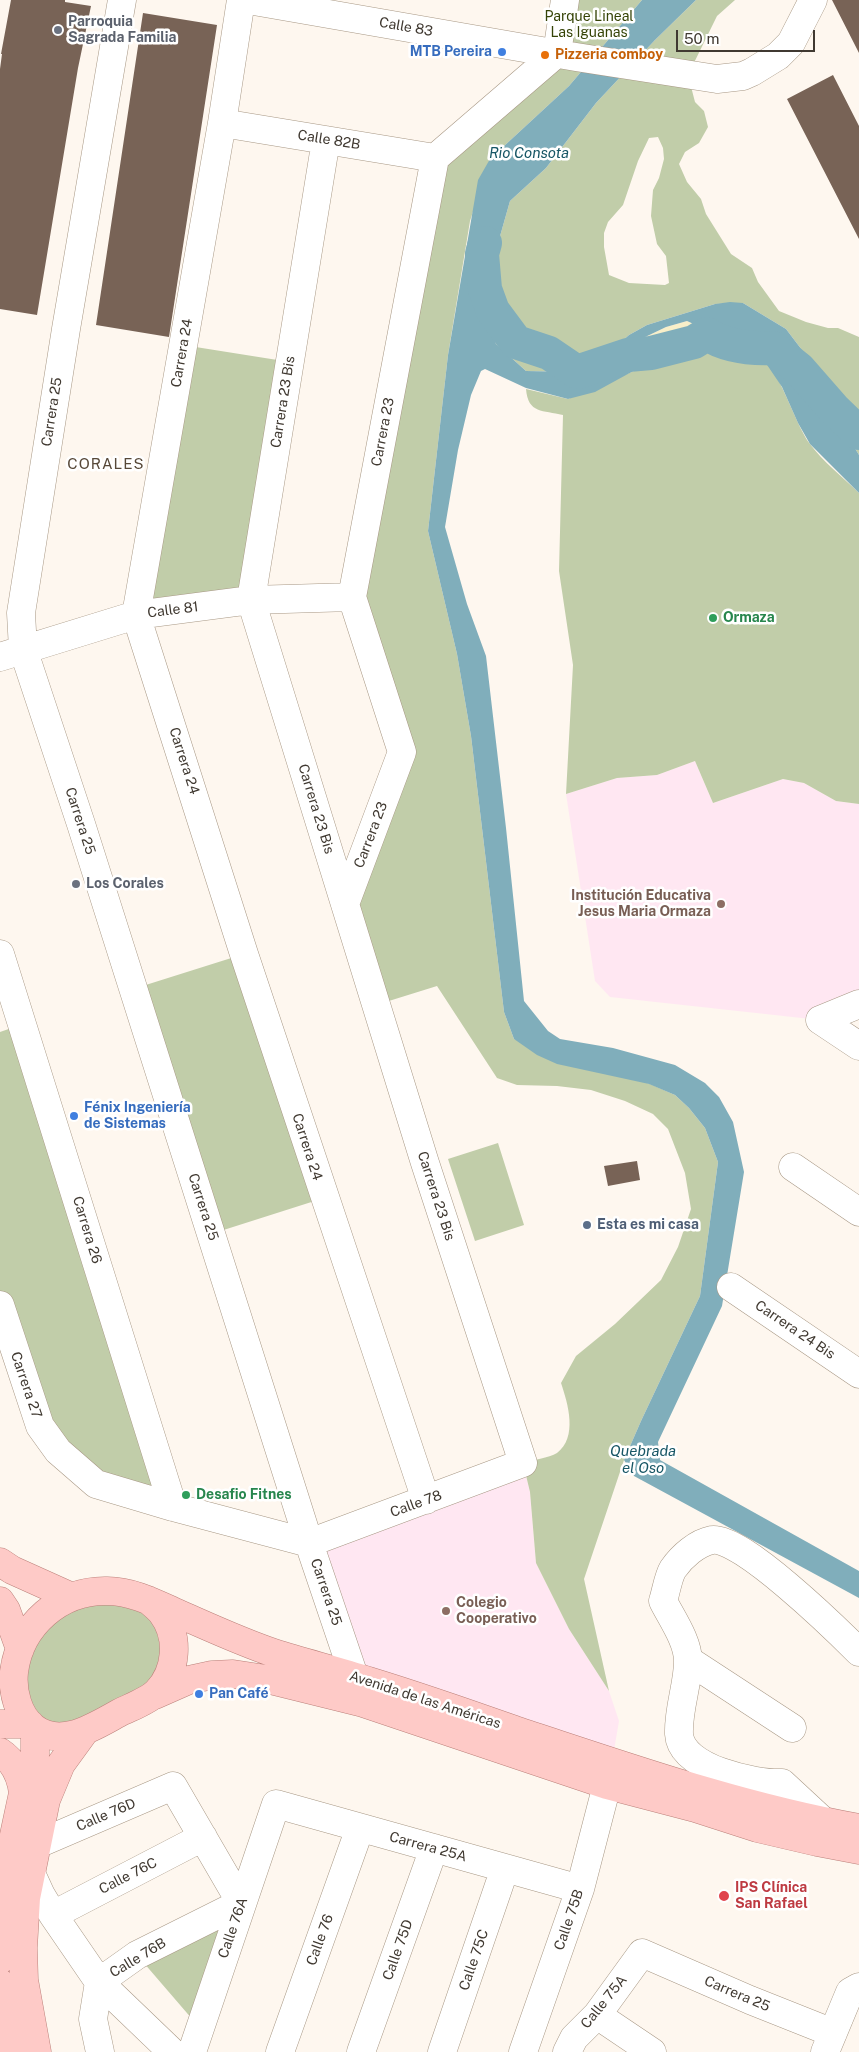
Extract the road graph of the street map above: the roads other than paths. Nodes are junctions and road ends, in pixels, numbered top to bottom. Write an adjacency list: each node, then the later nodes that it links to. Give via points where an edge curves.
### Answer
1 (122, 0): 13 (street, Carrera 25)
2 (241, 0): 7 (street, Carrera 24)
3 (248, 0): 6 (street, Calle 83)
4 (565, 0): 6 (street)
5 (813, 0): 6 (street, Calle 83, via 792,43 765,66 742,76 717,79)
6 (567, 55): 9 (street)
7 (222, 123): 8 (street, Calle 82B); 12 (street, Carrera 24)
8 (326, 140): 9 (street, Calle 82B); 11 (street, Carrera 23 Bis)
9 (435, 158): 10 (street, Carrera 23)
10 (352, 597): 11 (street, Calle 81); 14 (street, Carrera 23, via 402,752)
11 (251, 600): 12 (street, Calle 81); 14 (street, Carrera 23 Bis)
12 (136, 615): 13 (street, Calle 81); 24 (street, Carrera 24, via 315,1170)
13 (12, 653): 26 (street, Carrera 25, via 81,824)
14 (344, 904): 23 (street, Carrera 23 Bis)
15 (0, 954): 25 (street, Carrera 26)
16 (859, 1004): 17 (street, via 820,1020)
17 (859, 1046)
18 (793, 1167): 19 (street)
19 (859, 1212)
20 (732, 1287): 22 (street, Carrera 24 Bis)
21 (0, 1305): 25 (street, Carrera 27, via 40,1426 56,1448 96,1484)
22 (859, 1374)
23 (523, 1463): 24 (street, Calle 78)
24 (426, 1500): 26 (street, Calle 78)
25 (173, 1507): 26 (street, Carrera 27)
26 (309, 1543): 34 (street, Carrera 25)
27 (0, 1562): 28 (main road)
28 (72, 1597): 29 (main road, Avenida de las Américas, via 107,1591); 31 (main road, via 58,1603 35,1622)
29 (148, 1600): 34 (main road, Avenida de las Américas, via 272,1652); 36 (main road, via 162,1612 171,1628 175,1646 173,1664)
30 (0, 1601): 31 (main road)
31 (20, 1649): 35 (main road)
32 (859, 1652): 33 (street, via 818,1611 740,1549 714,1539 696,1545 673,1569 663,1601 683,1640)
33 (688, 1660): 39 (street); 45 (street, via 679,1736 691,1757 742,1779 782,1783)
34 (354, 1676): 45 (main road, Avenida de las Américas, via 620,1765 760,1807)
35 (7, 1683): 38 (main road)
36 (155, 1694): 40 (main road); 42 (main road, Avenida de las Américas, via 189,1680 212,1675 266,1678 362,1703)
37 (0, 1724): 38 (main road)
38 (32, 1727): 40 (main road, via 56,1735 70,1736); 43 (main road, via 35,1756)
39 (792, 1728)
40 (85, 1731): 49 (main road, via 61,1764 46,1800)
41 (0, 1752): 43 (main road, via 15,1766)
42 (607, 1785): 51 (main road, Avenida de las Américas, via 758,1828); 53 (street, Calle 75B)
43 (23, 1793): 57 (main road, via 7,1868)
44 (276, 1804): 46 (street, Carrera 25A); 55 (street, Calle 76A)
45 (823, 1821): 47 (main road, Avenida de las Américas)
46 (360, 1828): 50 (street, Carrera 25A); 68 (street, Calle 76)
47 (859, 1828)
48 (203, 1837): 49 (street, Calle 76D, via 174,1786); 54 (street, Calle 76C); 55 (street)
49 (38, 1844): 54 (main road)
50 (434, 1848): 52 (street, Carrera 25A); 69 (street, Calle 75D)
51 (859, 1850)
52 (505, 1868): 53 (street, Carrera 25A); 70 (street, Calle 75C)
53 (580, 1889): 71 (street, Calle 75B)
54 (37, 1895): 59 (street); 64 (main road, via 23,1948 24,1980)
55 (241, 1903): 59 (street, Calle 76B, via 137,1955); 67 (street, Calle 76A)
56 (642, 1952): 61 (street, Calle 75A); 62 (street, Carrera 25, via 750,2000)
57 (0, 1960)
58 (0, 1982): 63 (main road)
59 (99, 1982): 65 (street, Calle 76B, via 93,2019); 66 (street)
60 (854, 1989): 62 (street)
61 (596, 2015): 72 (street, Calle 75A, via 574,2038); 73 (street)
62 (829, 2042)
63 (11, 2052)
64 (37, 2052)
65 (100, 2052)
66 (172, 2052)
67 (192, 2052)
68 (280, 2052)
69 (362, 2052)
70 (442, 2052)
71 (523, 2052)
72 (567, 2052)
73 (652, 2052)

